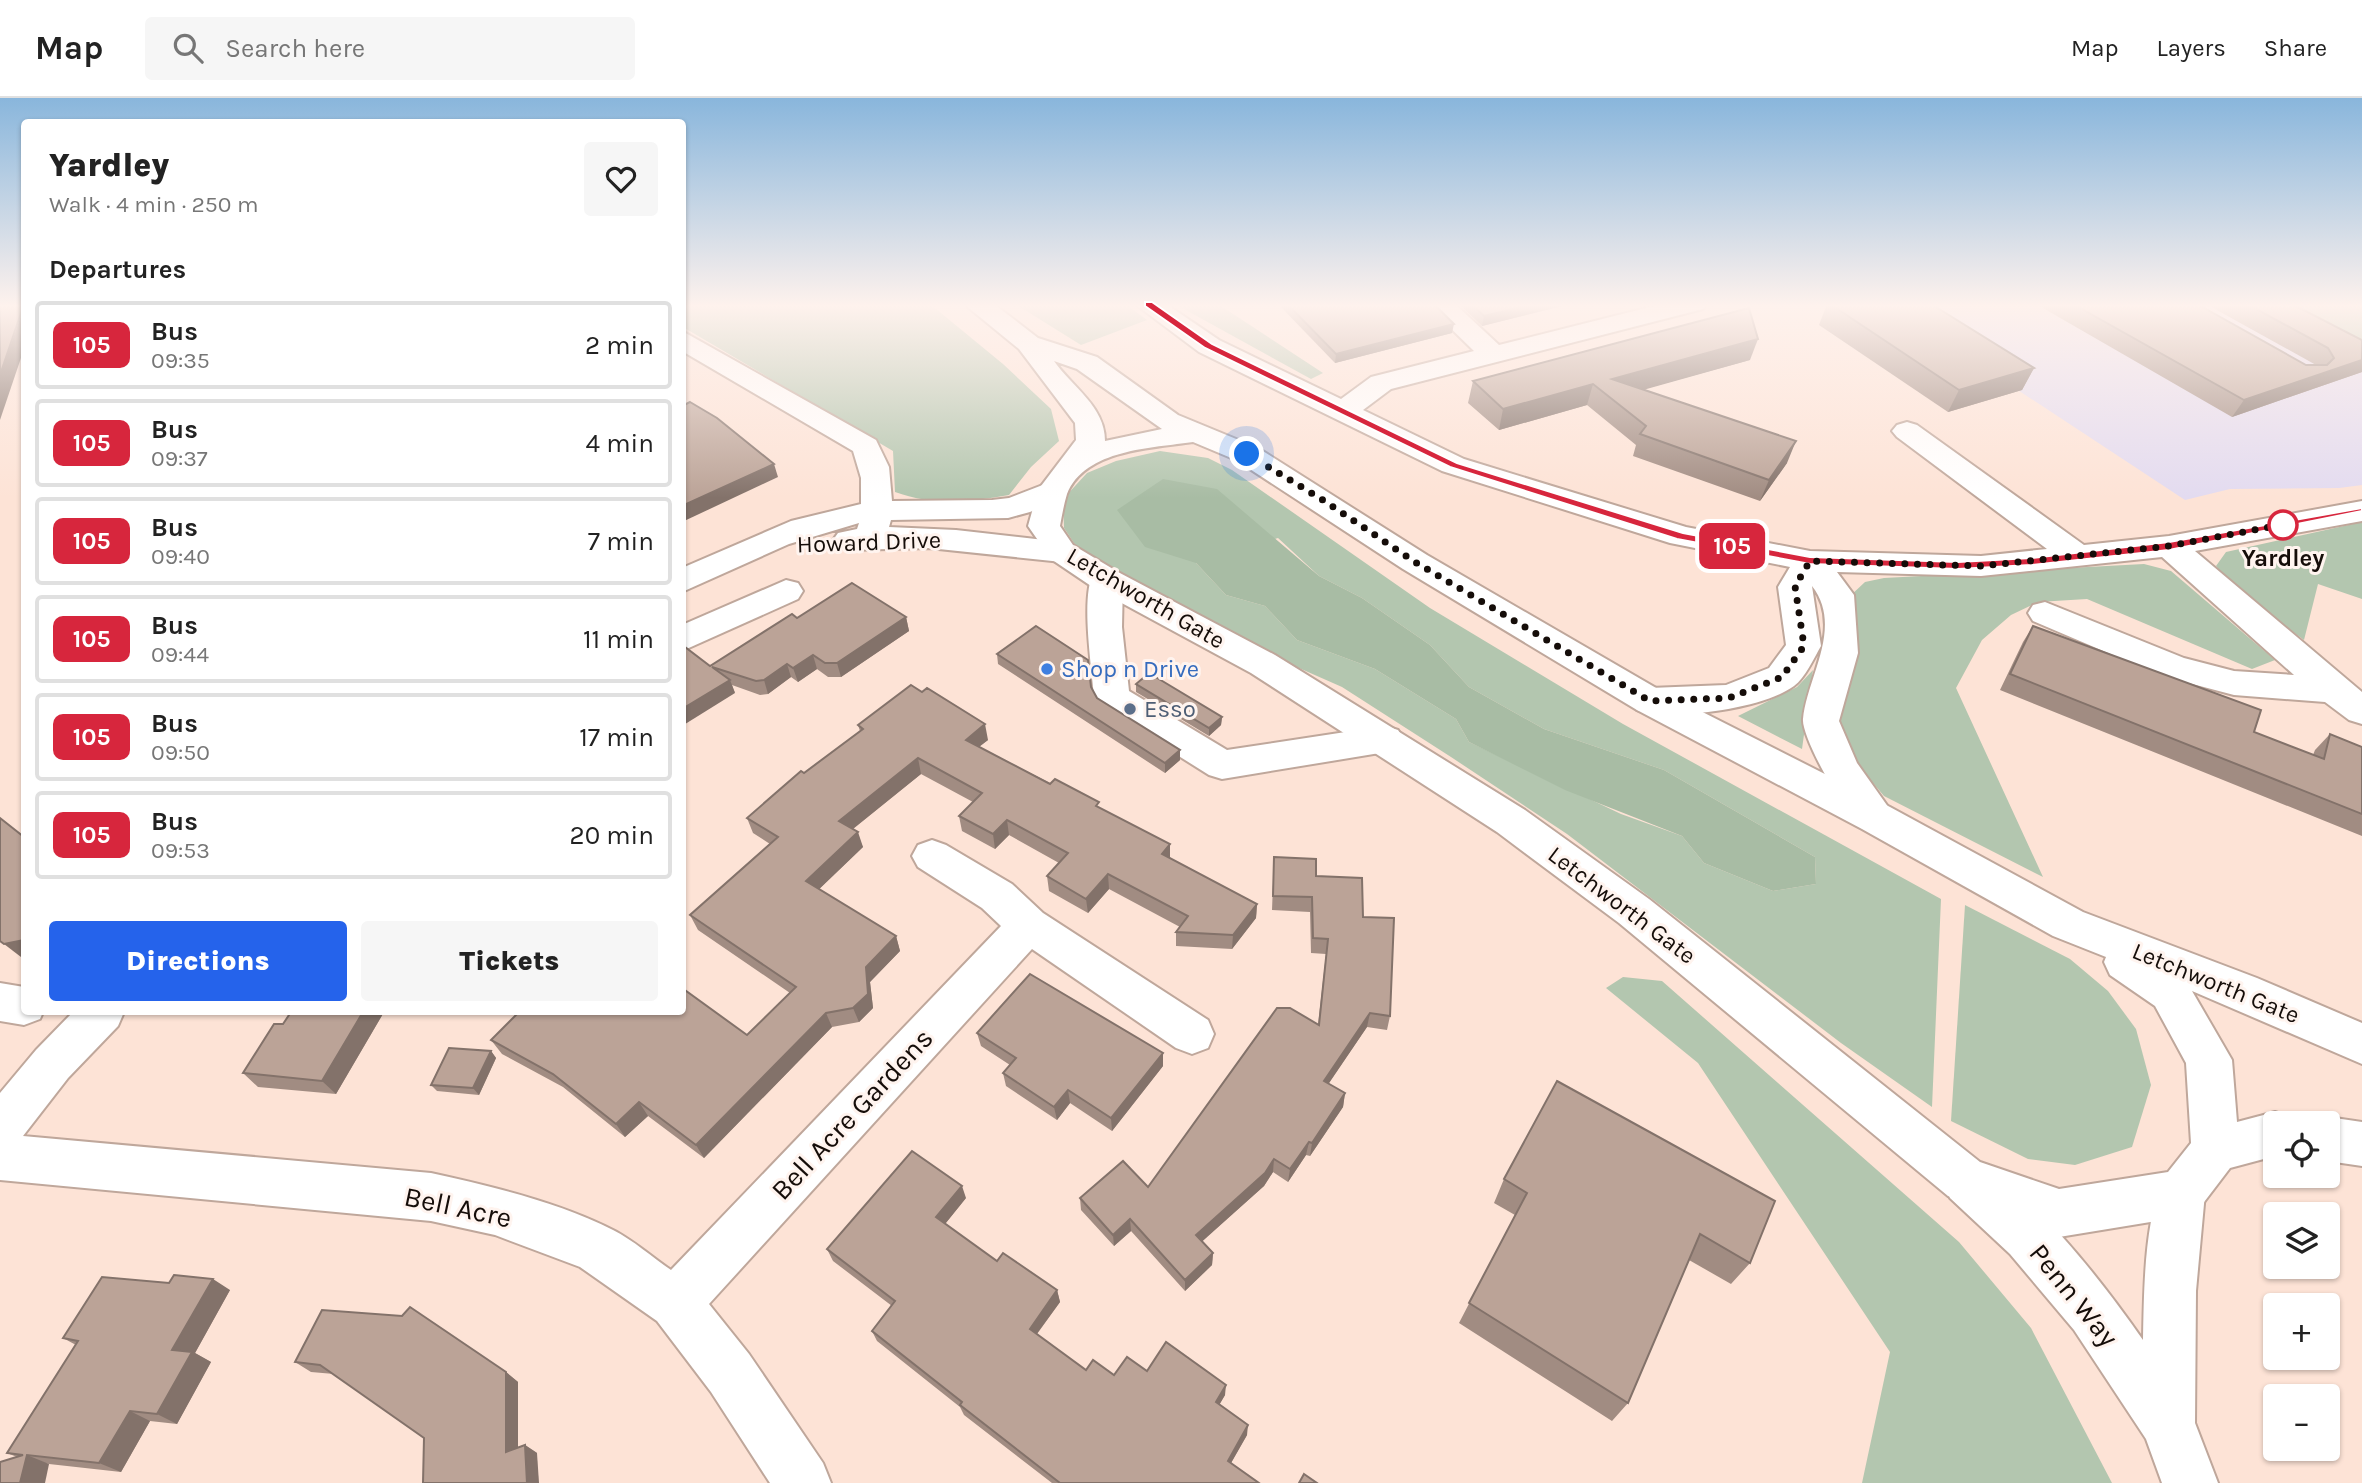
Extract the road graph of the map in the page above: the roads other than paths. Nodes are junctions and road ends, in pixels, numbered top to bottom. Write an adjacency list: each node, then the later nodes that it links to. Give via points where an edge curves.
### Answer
1 (733, 369): 12 (street, via 866,446 873,459)
2 (1045, 369): 9 (street, via 1070,394 1089,424 1090,440)
3 (1095, 369): 8 (street, Letchworth Gate, via 1168,421)
4 (1256, 369): 6 (street)
5 (1439, 369): 6 (street, via 1381,383)
6 (1343, 411): 16 (street, via 1454,465 1607,515 1681,536)
7 (1907, 431): 15 (street)
8 (1194, 433): 9 (street, via 1133,442); 23 (street, Letchworth Gate, via 1247,454 1415,562)
9 (1080, 458): 10 (street, Letchworth Gate)
10 (1053, 491): 12 (street, Howard Drive, via 1010,508); 14 (street, Letchworth Gate, via 1044,526)
11 (2362, 511): 13 (street)
12 (875, 524): 14 (street, Howard Drive); 17 (street, Howard Drive, via 759,547)
13 (2169, 546): 15 (street); 22 (street)
14 (1062, 551): 18 (street, Letchworth Gate)
15 (2080, 557): 16 (street, via 1981,566)
16 (1810, 561): 23 (street, via 1795,586 1804,646 1782,677 1729,698); 26 (street, via 1837,595 1840,623 1841,653 1821,721 1840,769)
17 (686, 579)
18 (1106, 580): 25 (street, Letchworth Gate, via 1263,664); 25 (street, via 1112,697 1222,765)
19 (786, 591): 21 (street)
20 (2045, 614): 22 (street, via 2174,667 2234,683)
21 (686, 637)
22 (2333, 690): 24 (street)
23 (1650, 701): 26 (street, Letchworth Gate)
24 (2362, 711)
25 (1385, 740): 41 (street, Letchworth Gate, via 1511,821 1634,911)
26 (1876, 818): 28 (street, Letchworth Gate)
27 (932, 856): 29 (street, via 997,896)
28 (2068, 924): 34 (street, Letchworth Gate, via 2242,991); 39 (street, Letchworth Gate, via 2170,993 2209,1060)
29 (1028, 925): 33 (street); 43 (street, Bell Acre Gardens)
30 (0, 1002): 31 (street)
31 (21, 1006)
32 (84, 1015): 35 (street)
33 (1192, 1034)
34 (2362, 1044)
35 (0, 1129)
36 (2263, 1137): 39 (street)
37 (2340, 1141): 38 (street)
38 (2362, 1144)
39 (2215, 1150): 42 (street)
40 (0, 1157): 43 (street, Bell Acre, via 431,1197 495,1210 596,1248)
41 (1965, 1180): 42 (street, Letchworth Gate, via 2059,1213); 44 (street, Penn Way, via 2028,1237 2092,1312)
42 (2181, 1193): 44 (street, Penn Way, via 2170,1291)
43 (675, 1303): 45 (street, Bell Acre, via 730,1373)
44 (2168, 1423): 46 (street, Penn Way)
45 (803, 1483)
46 (2190, 1483)

